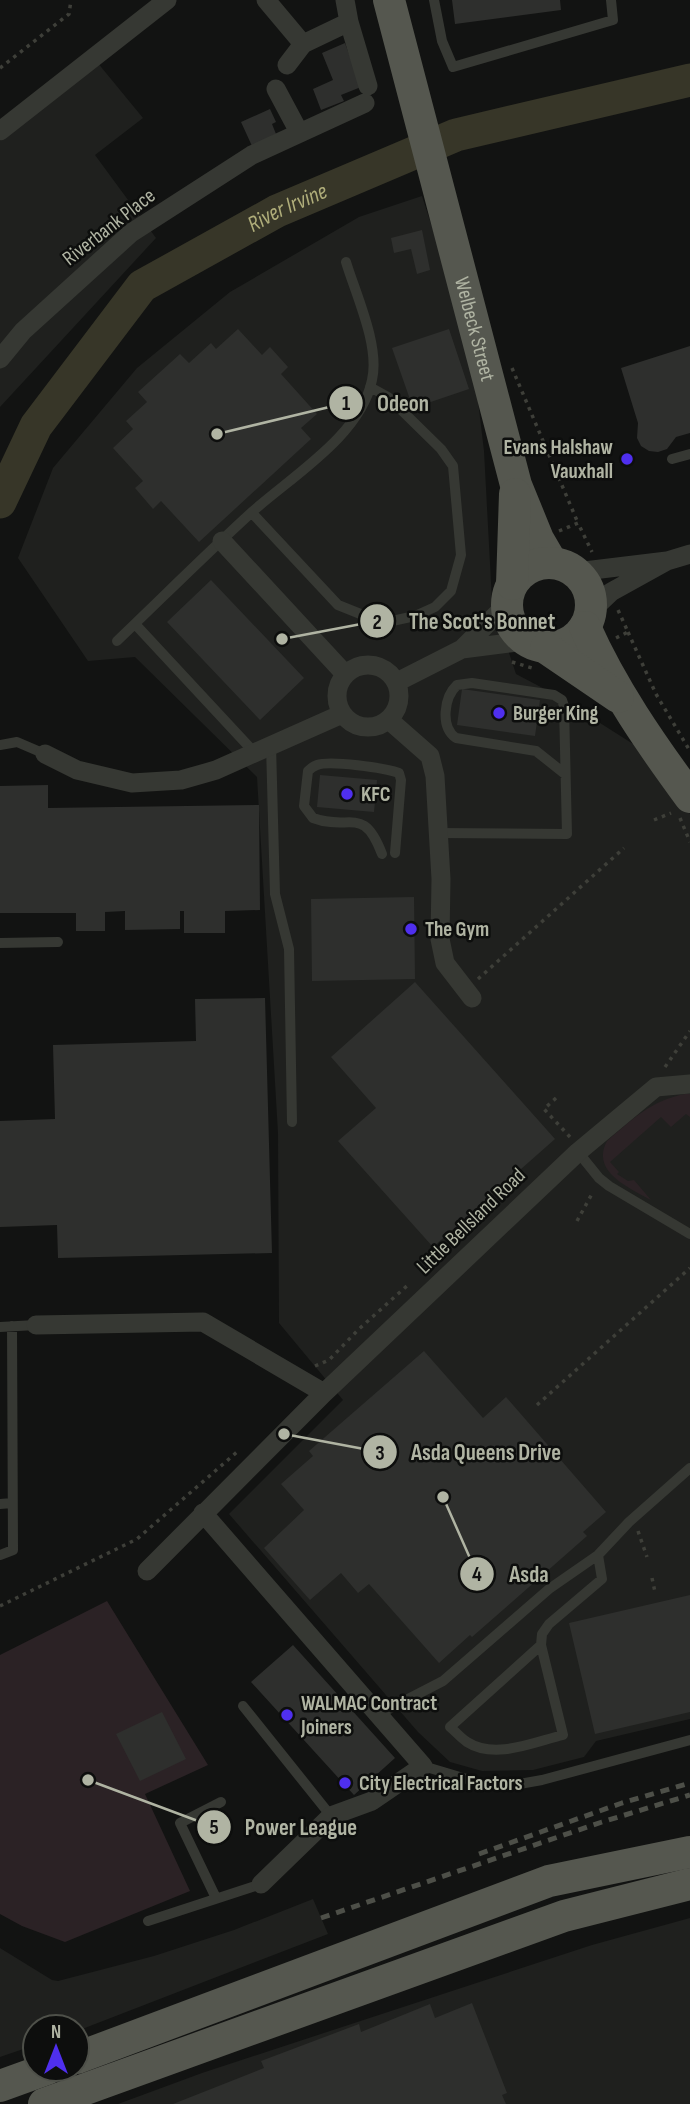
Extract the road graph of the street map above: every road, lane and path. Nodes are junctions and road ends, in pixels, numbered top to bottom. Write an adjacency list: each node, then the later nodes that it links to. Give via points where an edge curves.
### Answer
1 (71, 0): 11 (path, via 69,14)
2 (167, 0): 13 (street)
3 (266, 0): 9 (street)
4 (345, 0): 8 (street)
5 (389, 0): 21 (main road, Welbeck Street)
6 (434, 0): 7 (lane, via 453,67 613,20)
7 (611, 0)
8 (349, 22): 9 (street); 14 (street, Riverbank Place, via 366,94)
9 (303, 44): 10 (street)
10 (287, 65)
11 (0, 68)
12 (276, 89): 14 (street)
13 (0, 131)
14 (299, 132): 16 (street, Riverbank Place, via 252,155 131,233 23,331)
15 (346, 261): 18 (lane, via 374,360)
16 (0, 359)
17 (511, 364): 23 (path)
18 (370, 387): 22 (lane, via 340,437); 22 (lane, via 388,397 453,466 461,555 451,591 435,607 415,617 383,623 338,605)
19 (690, 453): 20 (lane)
20 (672, 459)
21 (516, 485): 26 (main road, Welbeck Street); 28 (main road, Welbeck Street)
22 (252, 513): 24 (lane)
23 (578, 523): 26 (path); 26 (path)
24 (222, 541): 29 (lane); 34 (street)
25 (690, 554): 27 (street)
26 (567, 561): 27 (street); 28 (main road, via 529,568); 31 (main road, via 588,590)
27 (667, 561): 31 (street)
28 (509, 594): 31 (main road, via 511,625); 33 (street)
29 (135, 624): 32 (lane); 39 (lane)
30 (628, 632): 31 (path); 31 (path); 40 (path, via 656,694)
31 (565, 635): 31 (path, via 550,673 509,662); 33 (street); 43 (main road, via 625,702)
32 (117, 641)
33 (462, 649): 35 (street)
34 (345, 674): 35 (street, via 373,665); 36 (street, via 337,694)
35 (397, 682): 37 (street, via 399,702)
36 (342, 714): 37 (street, via 359,726); 39 (street)
37 (389, 720): 45 (street, via 430,756)
38 (0, 745): 41 (lane, via 17,742)
39 (263, 748): 41 (street, via 216,770 181,779 132,783 77,770); 54 (lane, via 275,894 289,949)
40 (690, 751)
41 (45, 754)
42 (565, 774): 42 (lane, via 562,700 554,695 463,683 453,689 445,723 450,734 536,751); 45 (lane, via 567,834)
43 (684, 804): 44 (path)
44 (654, 820)
45 (438, 833): 51 (street, via 440,939 445,963)
46 (624, 848): 51 (path)
47 (395, 853): 48 (lane, via 399,773 326,763 307,771 304,806 313,818 364,824 375,834)
48 (382, 854)
49 (58, 942): 50 (lane)
50 (0, 943)
51 (468, 995)
52 (690, 1084): 56 (street, Little Bellsland Road, via 656,1087)
53 (556, 1098): 55 (path, via 544,1109)
54 (292, 1122)
55 (564, 1131)
56 (578, 1152): 59 (lane, via 609,1186); 64 (street, Little Bellsland Road)
57 (593, 1194): 58 (path)
58 (578, 1221)
59 (690, 1234)
60 (690, 1268): 65 (path)
61 (36, 1325): 63 (lane); 64 (street, via 203,1322)
62 (0, 1326): 63 (lane)
63 (12, 1326): 68 (lane)
64 (324, 1393): 70 (street, Little Bellsland Road)
65 (537, 1405)
66 (242, 1447): 78 (path, via 137,1539)
67 (690, 1468): 73 (lane)
68 (12, 1503): 69 (lane); 72 (lane, via 13,1550)
69 (0, 1504)
70 (203, 1513): 75 (street, Little Bellsland Road); 81 (street)
71 (637, 1529): 74 (path)
72 (0, 1555)
73 (598, 1555): 79 (lane, via 602,1579 549,1623); 81 (lane, via 549,1589 443,1681)
74 (647, 1557)
75 (147, 1571)
76 (652, 1578): 77 (path)
77 (655, 1592)
78 (0, 1606)
79 (541, 1645): 79 (lane, via 563,1735 495,1750 467,1742 450,1727)
80 (243, 1706): 85 (lane)
81 (379, 1713): 83 (street)
82 (690, 1740): 83 (lane, via 508,1786)
83 (423, 1766): 85 (street, via 372,1801)
84 (221, 1802): 89 (lane, via 180,1823)
85 (331, 1815): 87 (street)
86 (690, 1852): 91 (main road, via 549,1881)
87 (261, 1884): 89 (lane)
88 (690, 1884): 94 (main road, via 564,1916)
89 (216, 1898): 90 (lane)
90 (148, 1921)
91 (91, 2053)
92 (21, 2079): 93 (main road)
93 (0, 2087)
94 (44, 2104)

